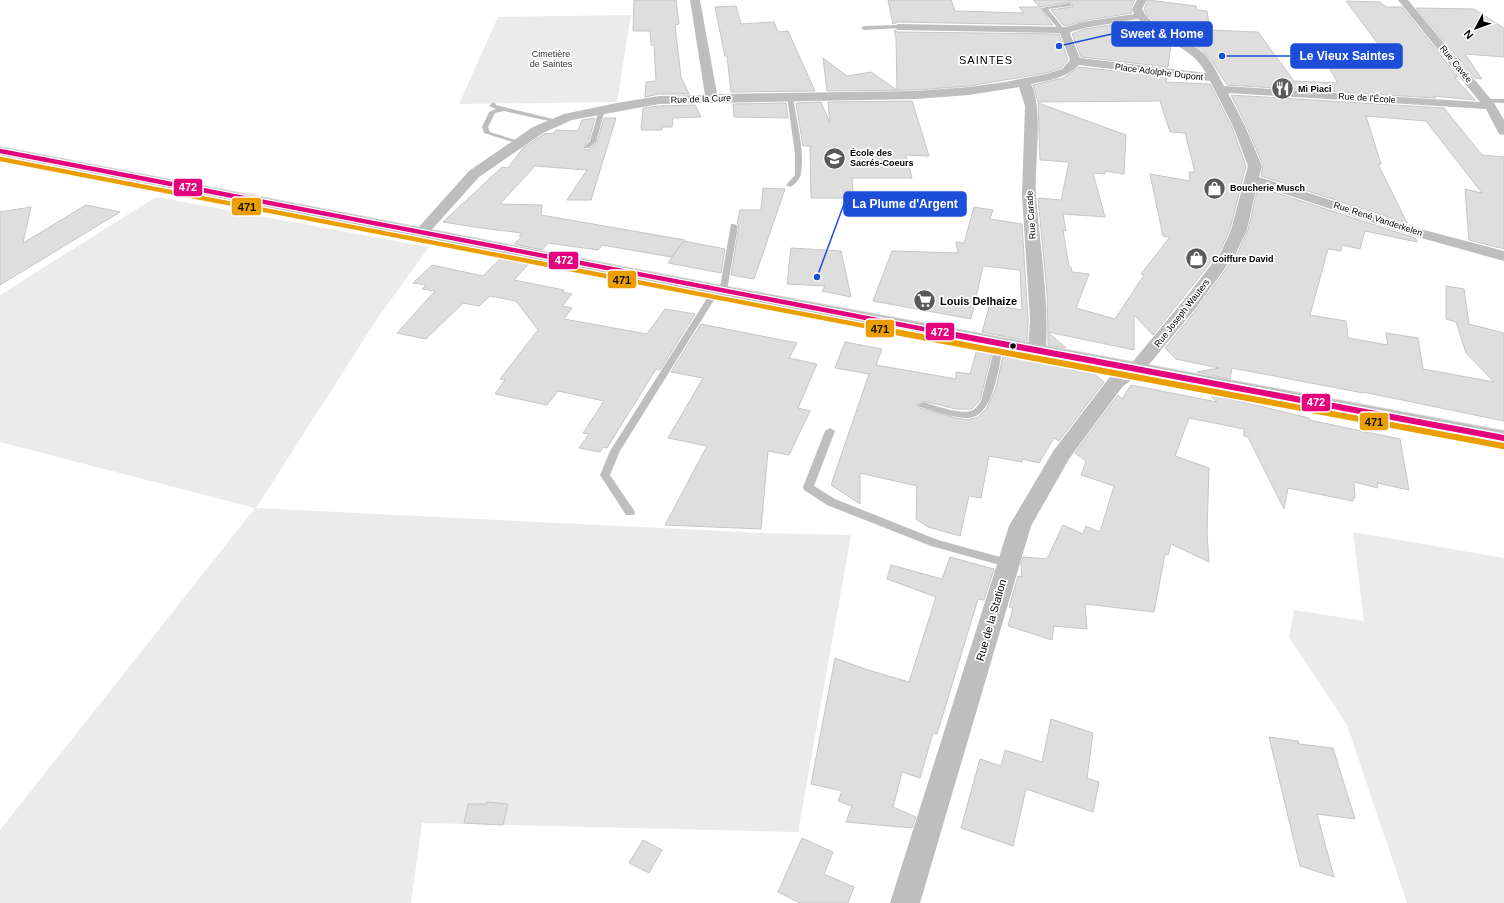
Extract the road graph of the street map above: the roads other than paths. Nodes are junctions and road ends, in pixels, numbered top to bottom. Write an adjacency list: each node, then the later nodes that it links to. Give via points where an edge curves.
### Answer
1 (695, 0): 13 (street)
2 (1142, 0): 5 (street, via 1137,9)
3 (1403, 0): 15 (street, Rue Cavée)
4 (1069, 6): 8 (lane, via 1044,8)
5 (1139, 16): 8 (street); 11 (street, Place Adolphe Dupont, via 1193,50 1208,65)
6 (898, 27): 7 (lane); 8 (street)
7 (864, 28)
8 (1064, 30): 9 (street)
9 (1076, 61): 10 (street, via 1066,71); 11 (street, Place Adolphe Dupont)
10 (1022, 82): 12 (street, Rue de la Cure, via 969,91 924,94); 31 (street, Rue Carade, via 1026,86 1031,106 1029,195 1038,320)
11 (1218, 84): 15 (street, Rue de l'École); 24 (street, Rue Joseph Wauters, via 1239,126 1254,166)
12 (790, 96): 13 (street, Rue de la Cure); 25 (lane, via 798,154 798,175)
13 (712, 98): 18 (street, Rue de la Cure, via 659,100)
14 (1504, 101): 15 (lane)
15 (1487, 103): 20 (street, Rue Cavée)
16 (493, 104): 17 (lane, via 492,106)
17 (502, 109): 19 (lane); 21 (lane, via 492,112 486,127 487,133)
18 (599, 110): 19 (street, Rue de la Cure); 22 (lane, via 602,113 593,142)
19 (558, 121): 21 (street, Rue de la Cure)
20 (1504, 131)
21 (519, 142): 27 (street, Rue de la Cure, via 474,174)
22 (587, 147)
23 (0, 151): 27 (main road)
24 (1252, 179): 28 (street, Rue René Vanderkelen, via 1419,233); 32 (street, Rue Joseph Wauters, via 1239,230 1228,253)
25 (790, 184)
26 (734, 226): 29 (lane)
27 (422, 232): 29 (main road)
28 (1504, 256)
29 (720, 290): 30 (main road); 36 (lane, via 615,451 605,475)
30 (1000, 342): 31 (main road); 33 (lane, via 986,401 981,409 973,414 964,414)
31 (1037, 349): 32 (main road)
32 (1136, 369): 35 (main road); 37 (street, Rue de la Station, via 1116,382 1061,455 1020,526)
33 (923, 404)
34 (830, 431): 37 (lane, via 808,487 831,502 935,543)
35 (1504, 438)
36 (630, 512)
37 (1007, 563): 38 (street, Rue de la Station)
38 (906, 903)

